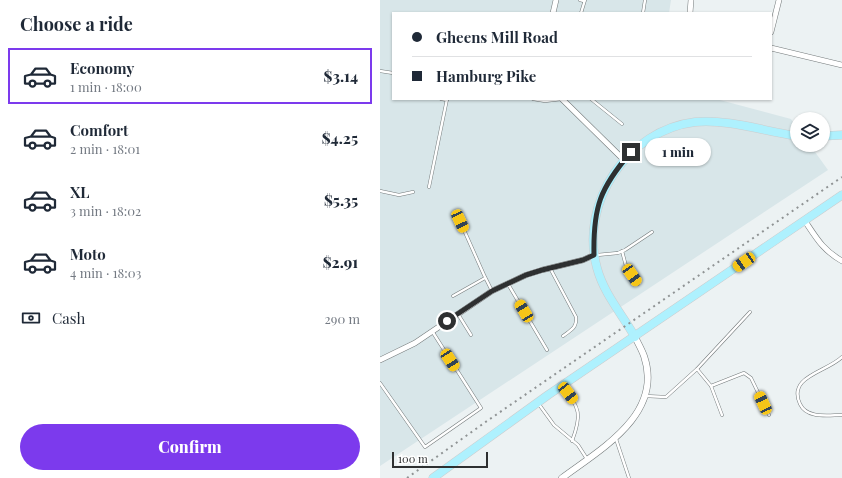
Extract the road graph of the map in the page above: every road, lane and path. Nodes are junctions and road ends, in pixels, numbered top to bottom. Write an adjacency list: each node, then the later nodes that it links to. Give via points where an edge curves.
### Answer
1 (556, 0): 7 (street)
2 (580, 0): 6 (lane)
3 (645, 0): 9 (lane)
4 (691, 0): 10 (street)
5 (779, 0): 11 (street)
6 (584, 1): 8 (lane)
7 (554, 12)
8 (582, 12)
9 (643, 12)
10 (690, 12)
11 (772, 28)
12 (772, 48): 13 (street)
13 (842, 65)
14 (380, 71): 15 (lane)
15 (392, 73)
16 (447, 100): 26 (lane)
17 (539, 100): 18 (lane)
18 (554, 100)
19 (563, 100): 25 (street)
20 (592, 100): 21 (lane)
21 (622, 124)
22 (790, 135): 25 (main road, via 732,124 694,122 651,137)
23 (842, 135): 24 (main road)
24 (830, 136)
25 (624, 160): 34 (main road, via 601,196 596,214)
26 (430, 187)
27 (380, 191): 28 (lane, via 399,195)
28 (413, 192)
29 (842, 195): 31 (main road)
30 (460, 221): 37 (lane)
31 (805, 221): 35 (street, via 822,246); 47 (main road)
32 (652, 232): 33 (lane)
33 (622, 251): 34 (lane); 39 (lane, via 626,266)
34 (594, 255): 36 (street); 47 (main road, via 609,296)
35 (842, 261)
36 (550, 268): 38 (street, via 526,275); 46 (lane, via 576,317 577,323 574,328)
37 (485, 278): 40 (lane); 41 (lane)
38 (508, 284): 40 (street); 48 (lane)
39 (638, 284)
40 (492, 291): 43 (street)
41 (453, 296)
42 (750, 312): 51 (lane)
43 (458, 314): 44 (street); 45 (lane)
44 (432, 331): 50 (street, via 415,343); 52 (lane, via 481,408 425,447)
45 (471, 335)
46 (563, 336)
47 (635, 337): 53 (main road); 55 (street, via 644,356 647,372)
48 (547, 350)
49 (842, 357): 59 (lane, via 802,382 797,390 801,407 806,412 815,415)
50 (380, 360)
51 (697, 369): 54 (lane); 55 (lane, via 666,397)
52 (380, 383)
53 (562, 386): 56 (main road); 61 (lane, via 574,400 579,414)
54 (712, 386): 57 (lane); 58 (lane, via 744,373 751,378)
55 (645, 396): 60 (street, via 637,414)
56 (538, 403): 61 (lane, via 554,425); 63 (main road)
57 (722, 415)
58 (769, 415)
59 (842, 415)
60 (616, 438): 62 (street); 65 (lane)
61 (572, 441): 62 (lane)
62 (588, 459): 64 (street)
63 (433, 478)
64 (562, 478)
65 (629, 478)

